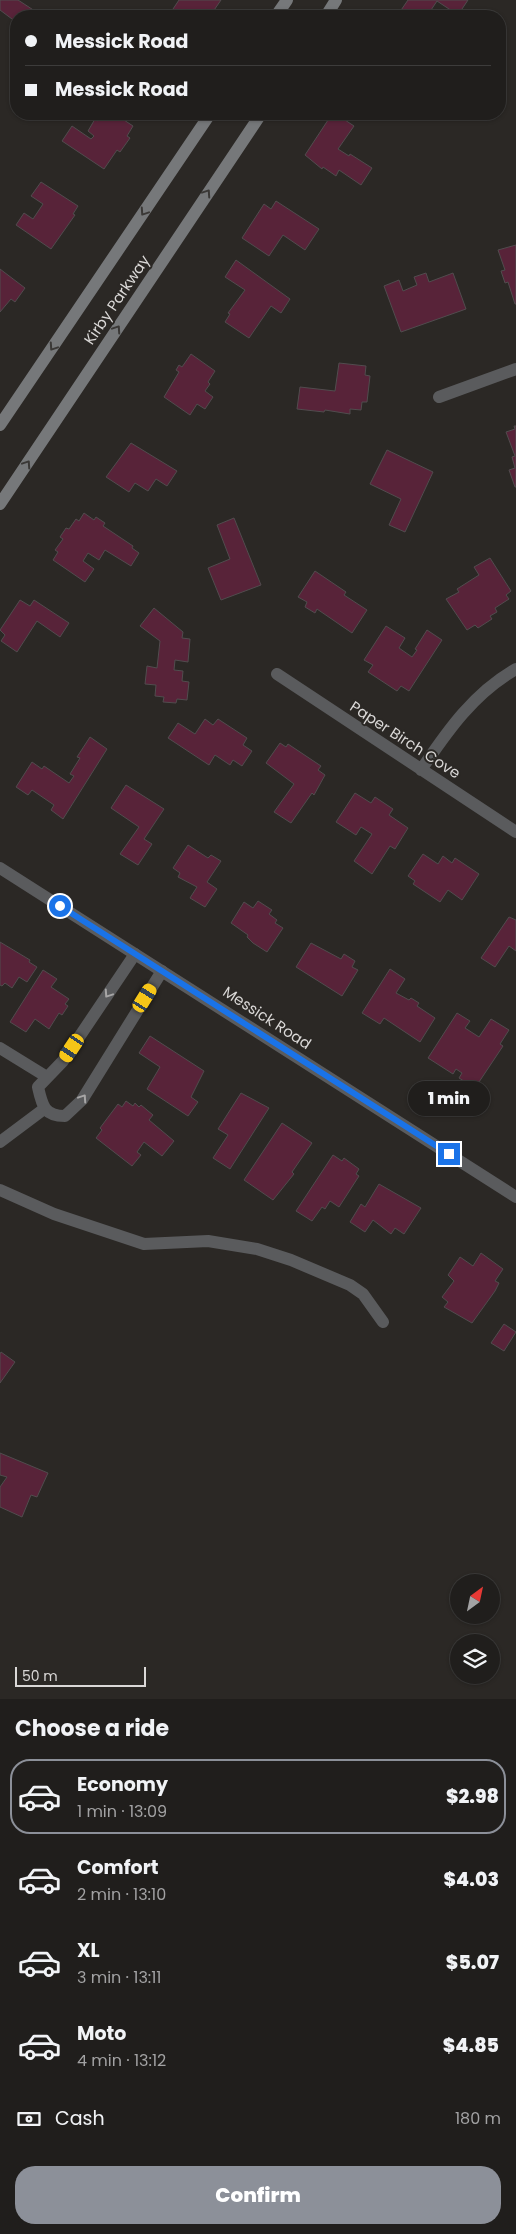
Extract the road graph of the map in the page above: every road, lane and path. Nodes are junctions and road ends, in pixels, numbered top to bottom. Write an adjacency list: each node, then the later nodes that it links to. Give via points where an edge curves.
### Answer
1 (206, 120): 5 (main road, Kirby Parkway, one-way to 5)
2 (256, 120): 6 (main road, Kirby Parkway, one-way to 2)
3 (516, 369): 4 (street)
4 (439, 397)
5 (0, 425)
6 (0, 504)
7 (516, 669): 9 (street, via 474,699)
8 (277, 674): 9 (street, Paper Birch Cove)
9 (421, 770): 10 (street, Paper Birch Cove)
10 (516, 832)
11 (0, 868): 12 (street, Messick Road)
12 (135, 954): 13 (street, Messick Road); 15 (street, one-way to 15, via 63,1061)
13 (162, 971): 16 (street, one-way to 13, via 54,1116 65,1116 82,1100); 19 (street, Messick Road)
14 (0, 1048): 15 (street)
15 (47, 1077): 16 (street, via 38,1087)
16 (44, 1109): 17 (street)
17 (0, 1142)
18 (0, 1190): 20 (street, via 54,1214 144,1244 208,1241 258,1249 291,1260 350,1285 363,1294)
19 (516, 1197)
20 (383, 1322)

